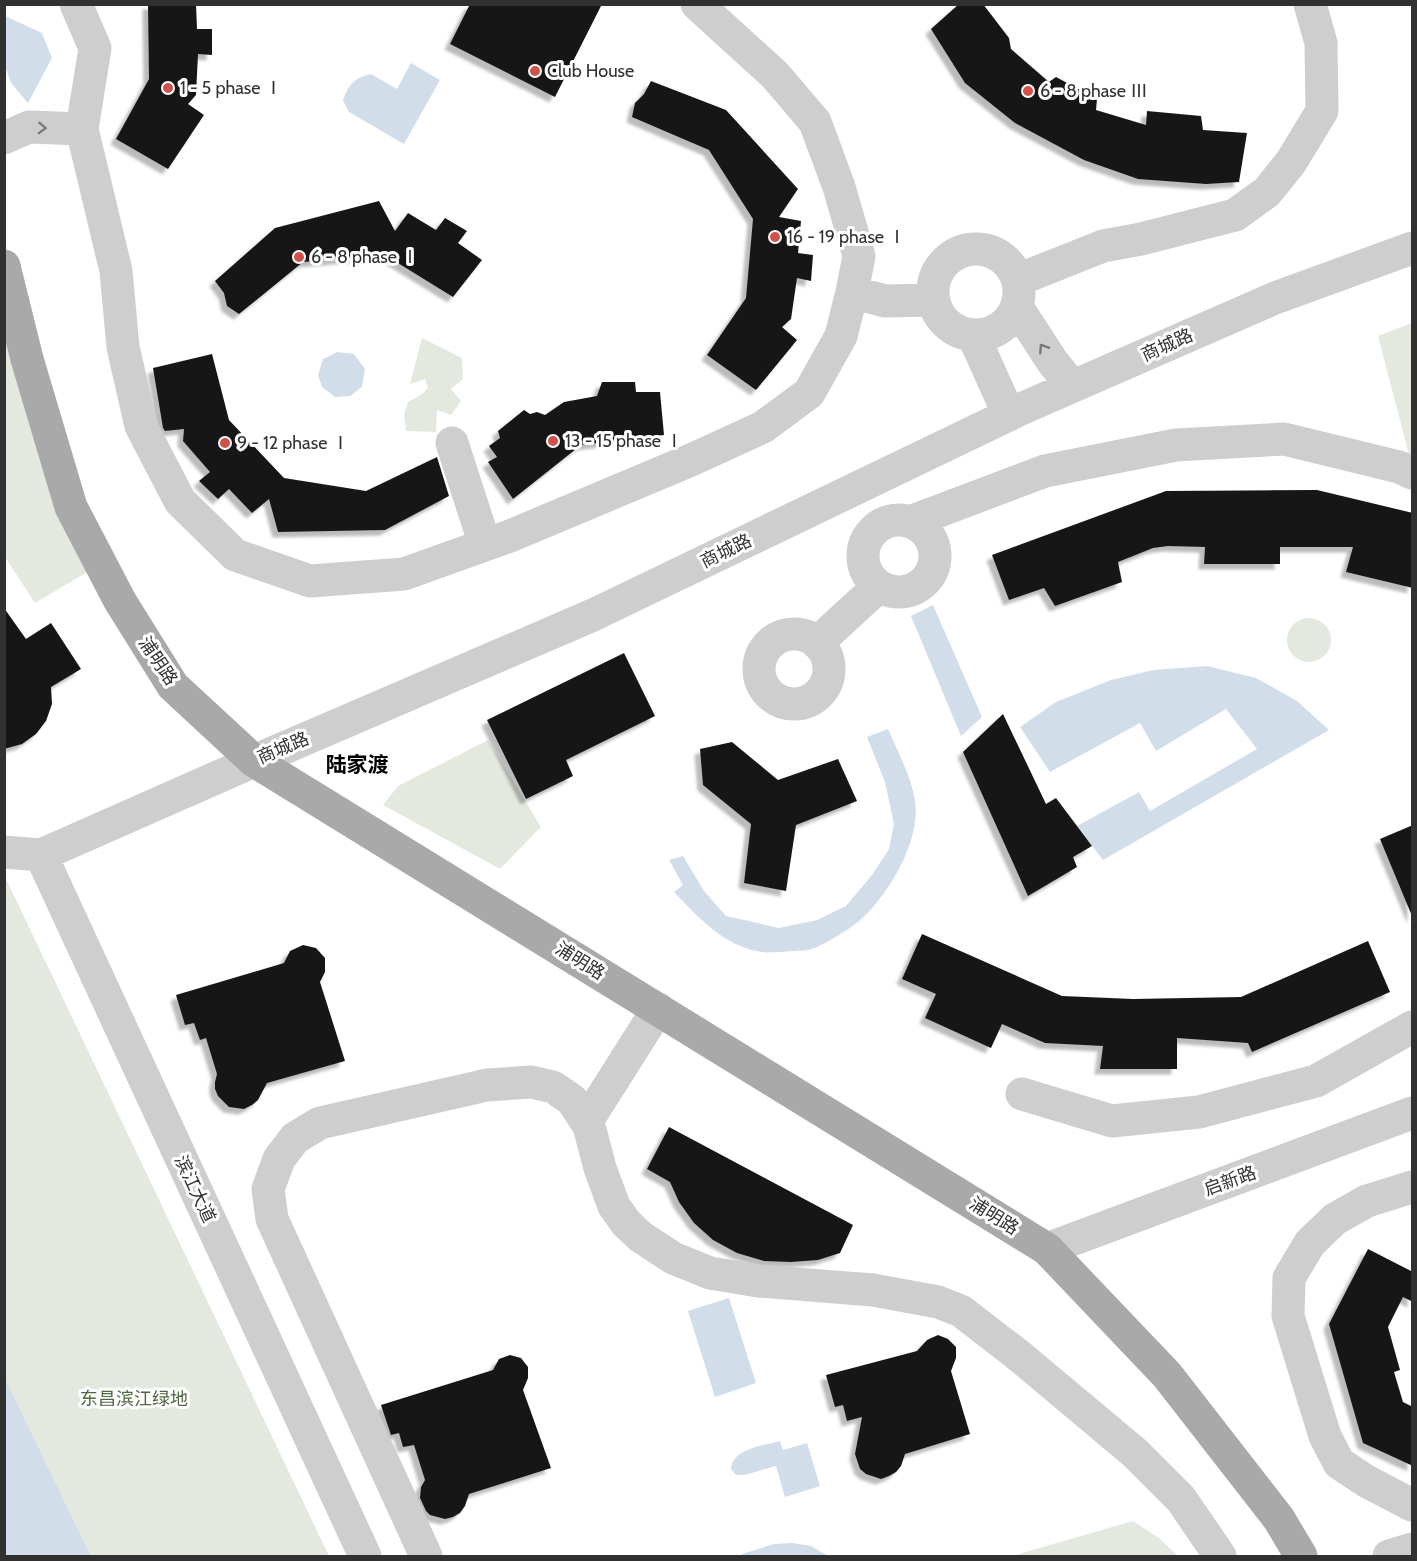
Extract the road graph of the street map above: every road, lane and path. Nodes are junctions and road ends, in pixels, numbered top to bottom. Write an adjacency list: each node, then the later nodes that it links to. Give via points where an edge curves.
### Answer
1 (76, 4): 4 (street, via 94,48)
2 (697, 4): 8 (street, via 776,75 815,122 859,256)
3 (1310, 4): 9 (street, via 1321,43 1322,111 1291,162 1267,192 1235,215 1103,246)
4 (82, 129): 5 (street, one-way to 4, via 29,127); 19 (street, via 116,272 123,347 141,426 180,501 235,555 310,580 404,574)
5 (4, 138)
6 (1413, 248): 12 (street, 商城路, via 1275,298)
7 (4, 266): 22 (main road, 浦明路, via 27,359 77,517 120,601 173,686)
8 (852, 292): 10 (street, via 885,301); 19 (street, via 842,336 809,393 763,427)
9 (1018, 293): 10 (street, via 1011,266 1001,256 973,248 946,260 933,286); 11 (street, via 1010,319 987,334); 12 (street, one-way to 9, via 1052,361)
10 (933, 300): 11 (street, via 947,324)
11 (973, 335): 13 (street)
12 (1072, 386): 13 (street, 商城路)
13 (1009, 415): 16 (street, 商城路)
14 (452, 443): 19 (street)
15 (1413, 473): 17 (street, via 1284,439 1176,445 1045,471)
16 (849, 492): 18 (street); 22 (street, 商城路, via 593,615)
17 (910, 522): 18 (street, via 899,520); 20 (street, via 921,527 934,548 932,572 919,586 902,592 890,592)
18 (878, 526): 20 (street, via 864,545 862,556 870,578)
19 (485, 544)
20 (879, 586): 21 (street)
21 (818, 643)
22 (254, 761): 24 (street, 商城路); 25 (main road, 浦明路)
23 (4, 852): 24 (street)
24 (40, 855): 34 (street, 滨江大道)
25 (658, 1009): 29 (street); 31 (main road, 浦明路)
26 (1413, 1027): 27 (street, via 1316,1081 1199,1112 1112,1121)
27 (1022, 1094)
28 (1413, 1113): 31 (street, 启新路)
29 (587, 1122): 35 (street, via 572,1100 553,1087 531,1082 487,1085 320,1123 295,1137 279,1159 268,1189 272,1219); 36 (street, via 614,1206 641,1238 673,1258 710,1273 873,1290 938,1302 961,1311 1135,1453 1181,1499)
30 (1413, 1188): 32 (street, via 1367,1201 1335,1219 1310,1243 1289,1278 1288,1316 1325,1436 1340,1463)
31 (1047, 1249): 37 (main road, 浦明路, via 1167,1375 1279,1519)
32 (1413, 1505)
33 (1413, 1549): 38 (street)
34 (365, 1557)
35 (426, 1557)
36 (1220, 1557)
37 (1300, 1557)
38 (1389, 1557)

